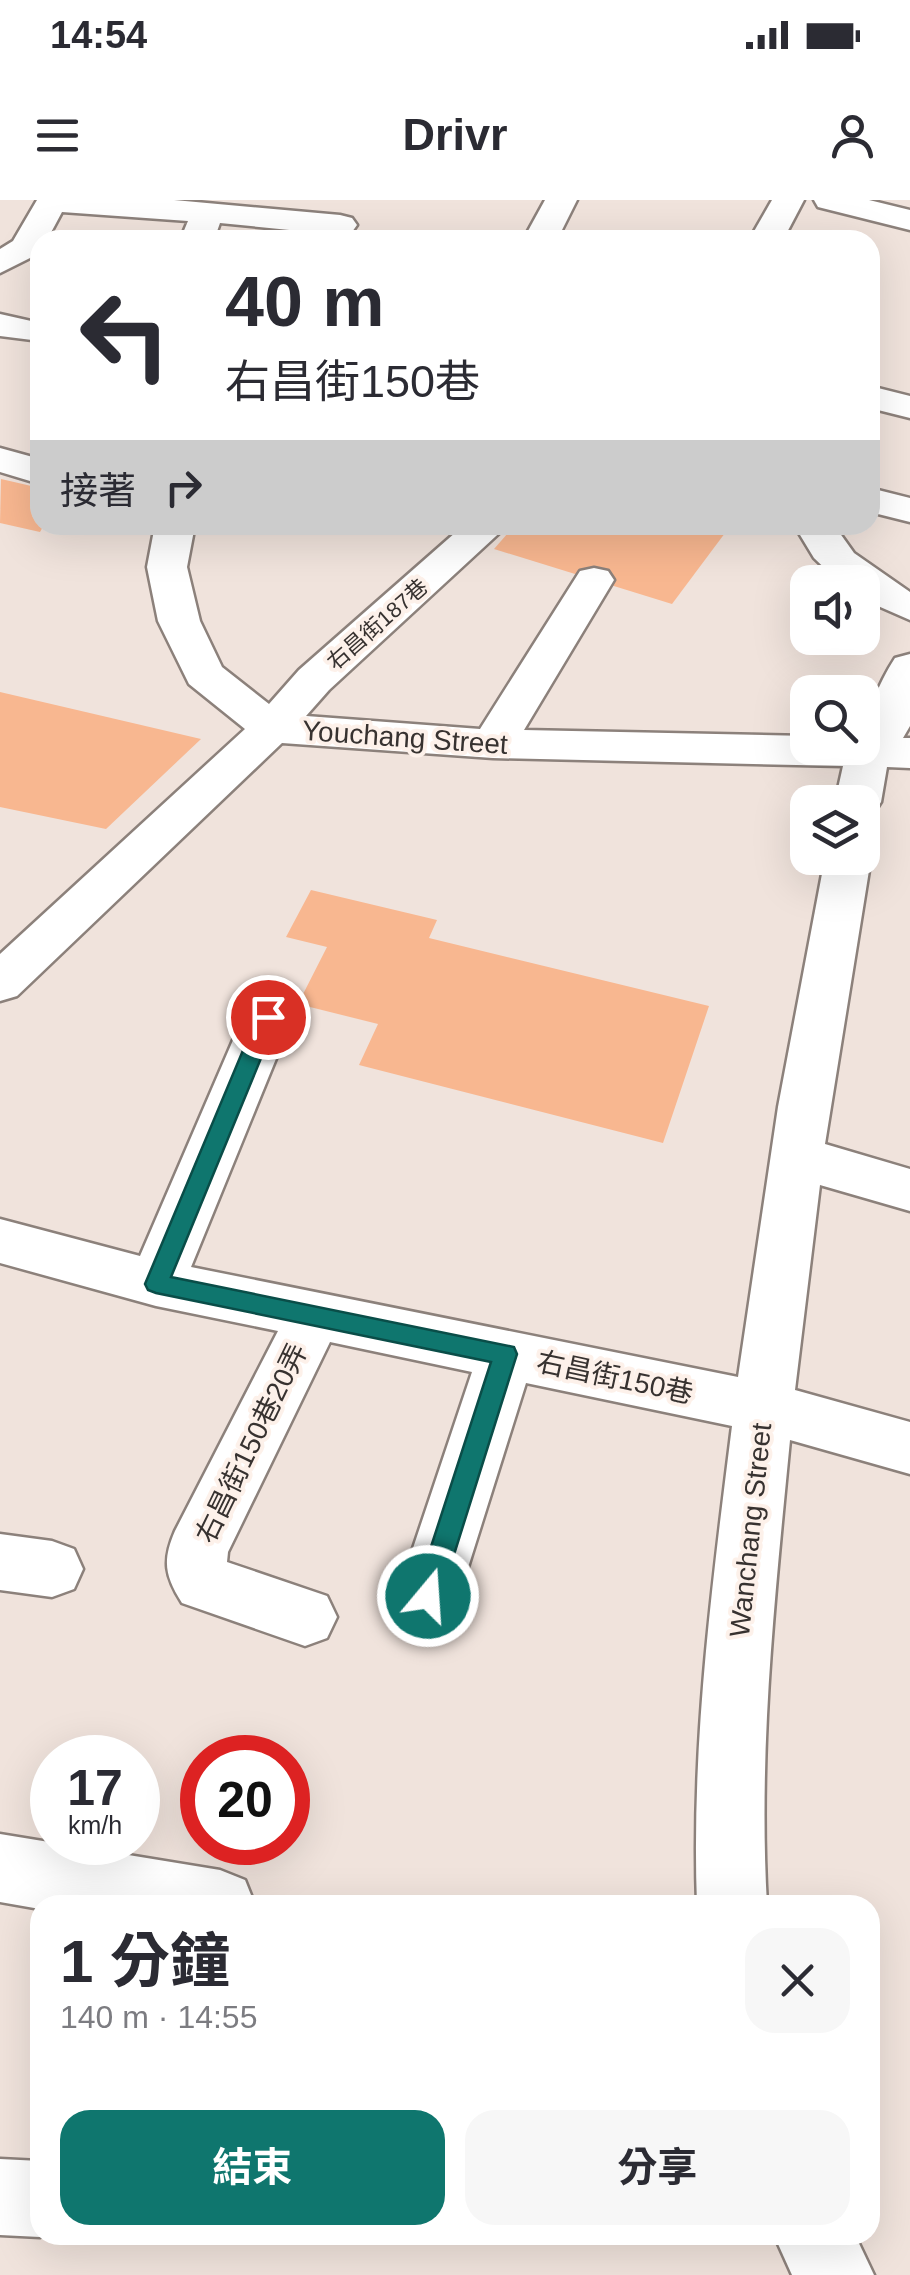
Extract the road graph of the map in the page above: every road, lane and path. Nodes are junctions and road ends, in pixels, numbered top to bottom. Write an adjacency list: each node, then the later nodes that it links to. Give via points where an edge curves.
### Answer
1 (562, 200): 9 (street)
2 (788, 200): 10 (street)
3 (830, 200): 5 (street)
4 (53, 201): 7 (street); 8 (street)
5 (910, 220)
6 (340, 222): 7 (street)
7 (202, 226)
8 (36, 230)
9 (546, 230)
10 (772, 230)
11 (30, 241): 12 (street)
12 (0, 263)
13 (880, 399): 14 (street)
14 (910, 406)
15 (0, 459): 16 (street)
16 (30, 469)
17 (880, 502): 18 (street)
18 (910, 510)
19 (172, 535): 25 (street, via 167,567 179,621 204,674)
20 (477, 535): 25 (street, 右昌街187巷, via 314,680)
21 (817, 535): 23 (street, via 839,560)
22 (594, 580): 26 (street)
23 (910, 607)
24 (910, 666): 27 (street, via 887,728)
25 (272, 728): 26 (street, Youchang Street); 30 (street, Youchang Street)
26 (494, 744): 27 (street, Youchang Street)
27 (889, 752): 28 (street)
28 (869, 785)
29 (845, 875): 32 (street, Wanchang Street)
30 (0, 983)
31 (268, 1017): 35 (street)
32 (797, 1158): 33 (street); 38 (street, Wanchang Street)
33 (910, 1190)
34 (0, 1241): 35 (street, 右昌街150巷)
35 (156, 1284): 36 (street, 右昌街150巷)
36 (314, 1316): 37 (street, 右昌街150巷); 41 (street, 右昌街150巷20弄, via 197,1551 195,1569 204,1582)
37 (506, 1354): 38 (street, 右昌街150巷); 40 (street)
38 (762, 1408): 39 (street, 右昌街150巷); 44 (street, Wanchang Street, via 730,1738)
39 (910, 1448)
40 (428, 1596)
41 (306, 1617)
42 (0, 1868): 43 (street)
43 (161, 1895)
44 (731, 1895)
45 (0, 2196): 46 (street)
46 (30, 2198)
47 (818, 2245): 48 (street)
48 (835, 2275)

